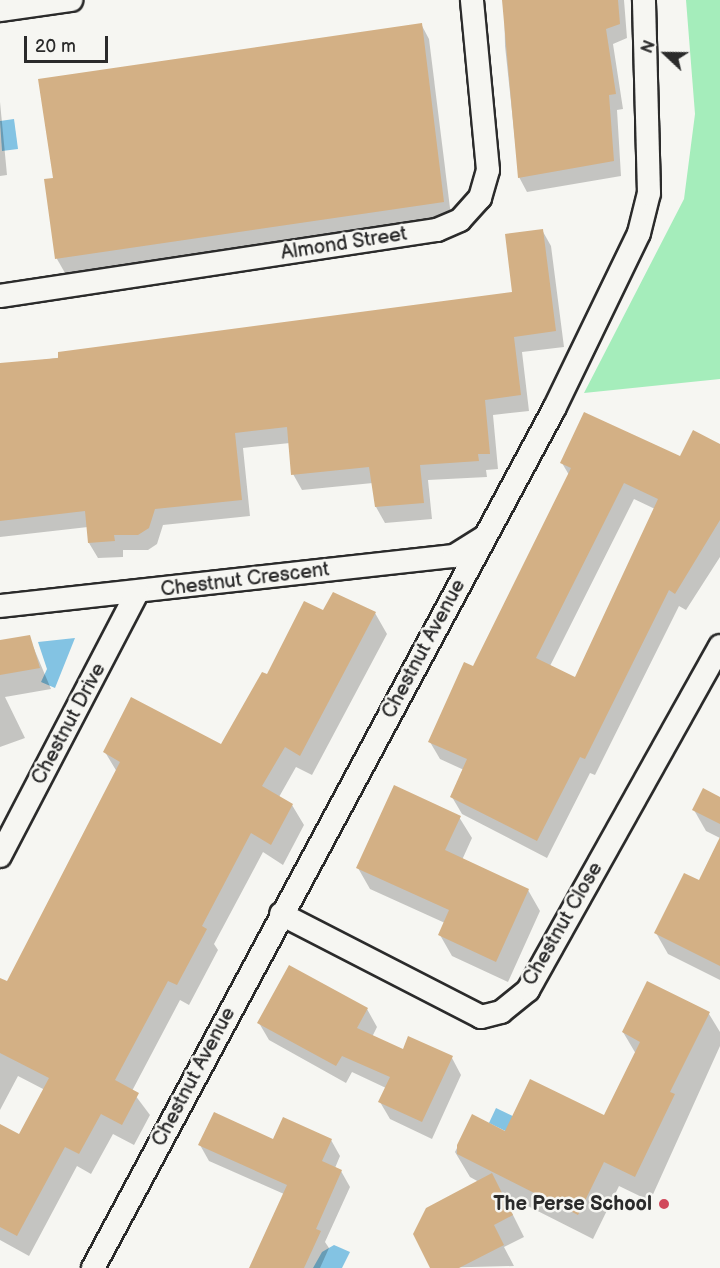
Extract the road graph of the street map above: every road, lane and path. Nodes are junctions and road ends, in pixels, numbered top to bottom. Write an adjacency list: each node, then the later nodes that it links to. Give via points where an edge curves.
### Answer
1 (71, 0): 4 (street)
2 (472, 0): 5 (street, Almond Street, via 488,170 480,198 460,220 428,231)
3 (644, 0): 6 (street, Chestnut Avenue, via 649,193 639,233 554,409)
4 (0, 10)
5 (0, 296)
6 (484, 538): 7 (street, Chestnut Crescent, via 454,556); 11 (street, Chestnut Avenue)
7 (137, 593): 8 (street, Chestnut Crescent); 10 (street, Chestnut Drive)
8 (0, 606)
9 (720, 646): 11 (street, Chestnut Close, via 528,990 501,1012 481,1017)
10 (0, 856)
11 (281, 914): 12 (street, Chestnut Avenue)
12 (93, 1268)

